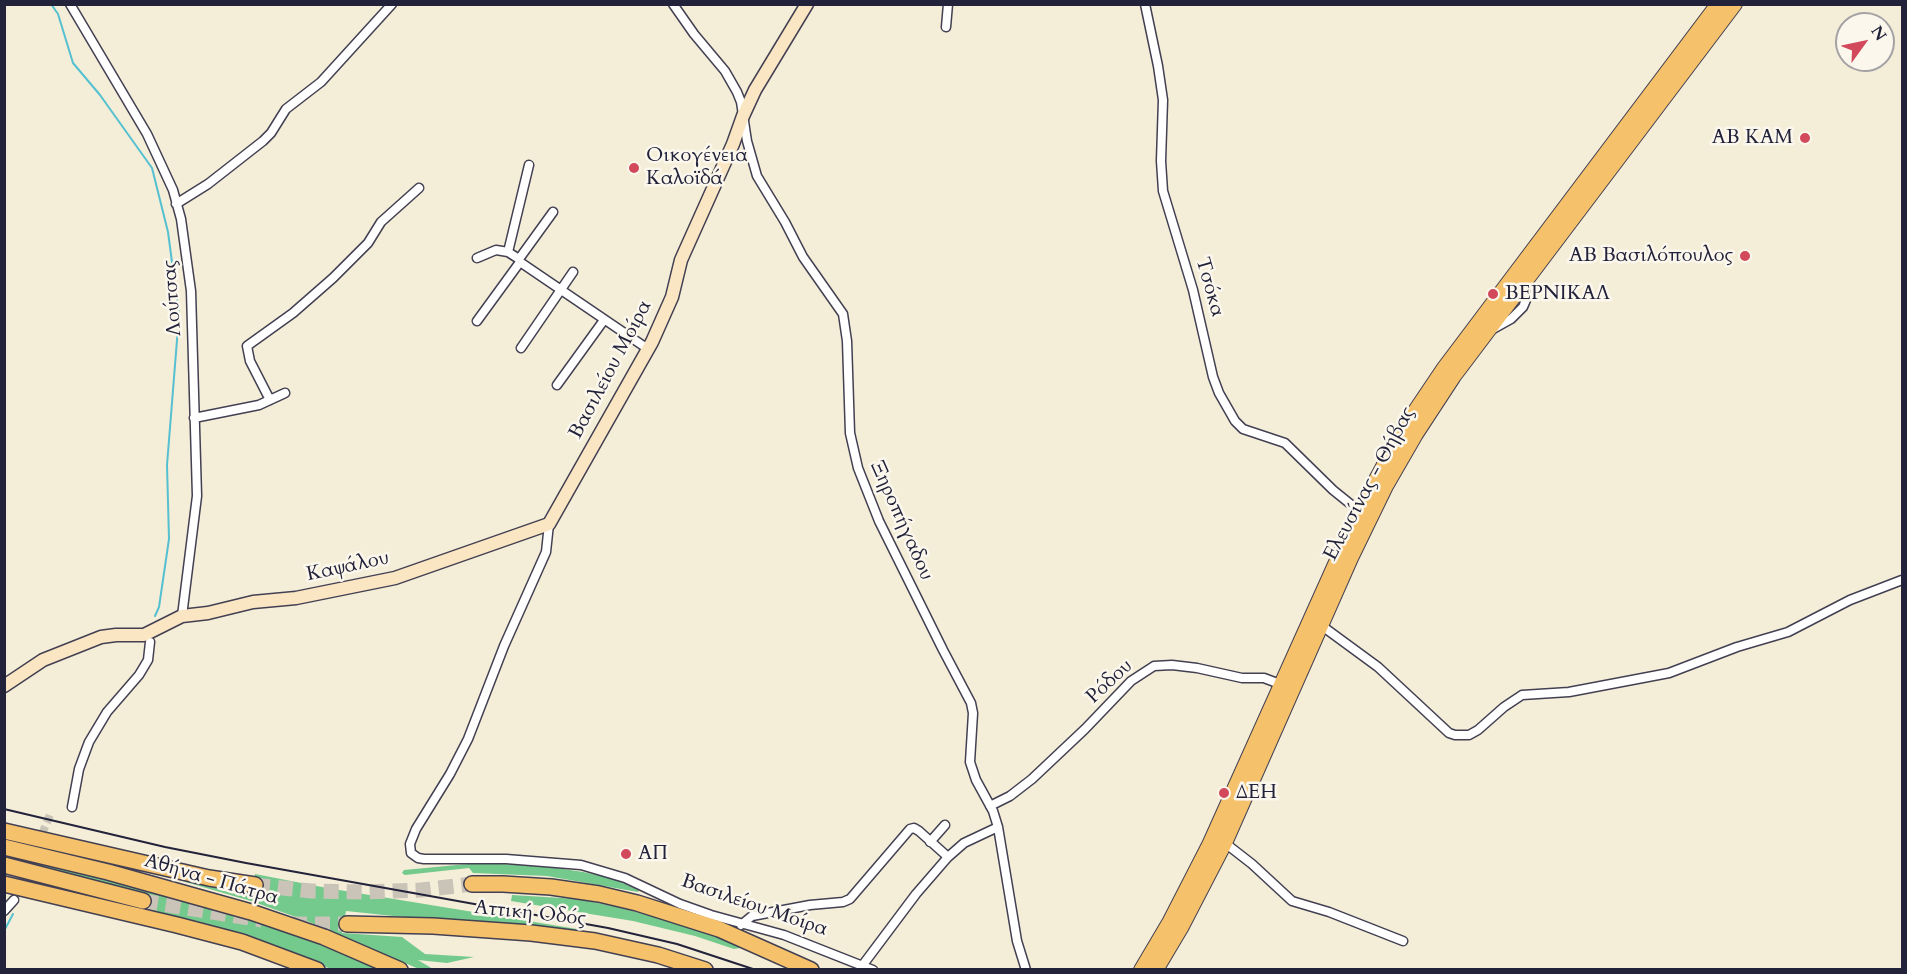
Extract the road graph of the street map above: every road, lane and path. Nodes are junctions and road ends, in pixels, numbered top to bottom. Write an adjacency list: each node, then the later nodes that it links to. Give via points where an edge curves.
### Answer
1 (70, 4): 13 (street, Λούτσας, via 147,134)
2 (392, 4): 13 (street, via 321,82 286,109 263,141)
3 (673, 4): 10 (street, Ξηροπήγαδου, via 725,70 741,102)
4 (807, 4): 10 (street, Βασιλείου Μοίρα)
5 (948, 4): 9 (street)
6 (1145, 4): 28 (street, Τσόκα, via 1163,100 1163,191 1219,393 1243,429 1285,443)
7 (1718, 4): 28 (main road, Ελευσίνας - Θήβας, via 1429,390)
8 (1735, 4): 32 (main road, Ελευσίνας - Θήβας, via 1439,398 1401,459)
9 (946, 27)
10 (743, 116): 23 (street, Βασιλείου Μοίρα, via 681,260 665,314); 36 (street, Ξηροπήγαδου, via 757,176 808,266 843,314 850,433 858,468 879,521 971,703 970,762)
11 (529, 165): 15 (street)
12 (419, 188): 26 (street, via 381,222 368,243 333,278 293,314 247,346 250,361)
13 (176, 204): 27 (street, Λούτσας, via 191,291)
14 (553, 212): 17 (street)
15 (508, 252): 16 (street, via 496,250); 17 (street)
16 (477, 258)
17 (520, 261): 19 (street); 21 (street)
18 (573, 272): 19 (street)
19 (561, 290): 20 (street); 22 (street)
20 (604, 320): 23 (street); 24 (street)
21 (477, 321)
22 (521, 348)
23 (648, 349): 29 (street, Βασιλείου Μοίρα)
24 (557, 385)
25 (285, 393): 26 (street)
26 (270, 400): 27 (street)
27 (194, 418): 31 (street, Λούτσας, via 197,496)
28 (1359, 511): 32 (main road, Ελευσίνας - Θήβας)
29 (549, 524): 31 (street, Καψάλου, via 395,578); 53 (street, Βασιλείου Μοίρα, via 546,552 468,739 416,829 411,853 424,859 506,859 581,865 625,878)
30 (1902, 580): 32 (street, via 1842,604 1791,631 1669,673 1569,692 1522,695 1469,735 1449,733 1378,667)
31 (182, 616): 33 (street, Καψάλου)
32 (1316, 622): 35 (main road, Ελευσίνας - Θήβας)
33 (152, 637): 34 (street, via 100,637 43,660); 37 (street, via 148,660 140,675 88,742)
34 (4, 686)
35 (1287, 687): 36 (street, Ρόδου, via 1264,678 1154,666 1131,681 1032,779); 42 (main road, Ελευσίνας - Θήβας); 62 (main road, Ελευσίνας - Θήβας, via 1200,865)
36 (990, 806): 39 (street, Ξηροπήγαδου)
37 (72, 807)
38 (945, 825): 41 (street)
39 (998, 827): 44 (street, via 964,843); 61 (street, Ξηροπήγαδου, via 1017,941)
40 (4, 831): 48 (highway)
41 (930, 842): 44 (street); 53 (street, via 919,831 910,829 847,901 752,916)
42 (1225, 843): 54 (street, via 1292,901); 63 (main road, Ελευσίνας - Θήβας)
43 (4, 847): 57 (highway, Αθήνα - Πάτρα, via 251,912)
44 (948, 857): 55 (street)
45 (4, 866): 50 (highway)
46 (4, 884): 56 (highway, via 199,930)
47 (472, 884): 59 (highway, Αττική Οδός, via 551,887 637,903 719,929)
48 (255, 885)
49 (14, 900): 51 (street)
50 (143, 901)
51 (4, 911)
52 (347, 924): 58 (highway, Αττική Οδός, via 531,933 594,941)
53 (741, 925): 55 (street, Βασιλείου Μοίρα, via 784,935)
54 (1403, 940)
55 (862, 966): 60 (street, Βασιλείου Μοίρα)
56 (317, 969)
57 (400, 969)
58 (705, 969)
59 (811, 969)
60 (873, 969)
61 (1026, 969)
62 (1141, 969)
63 (1156, 969)

